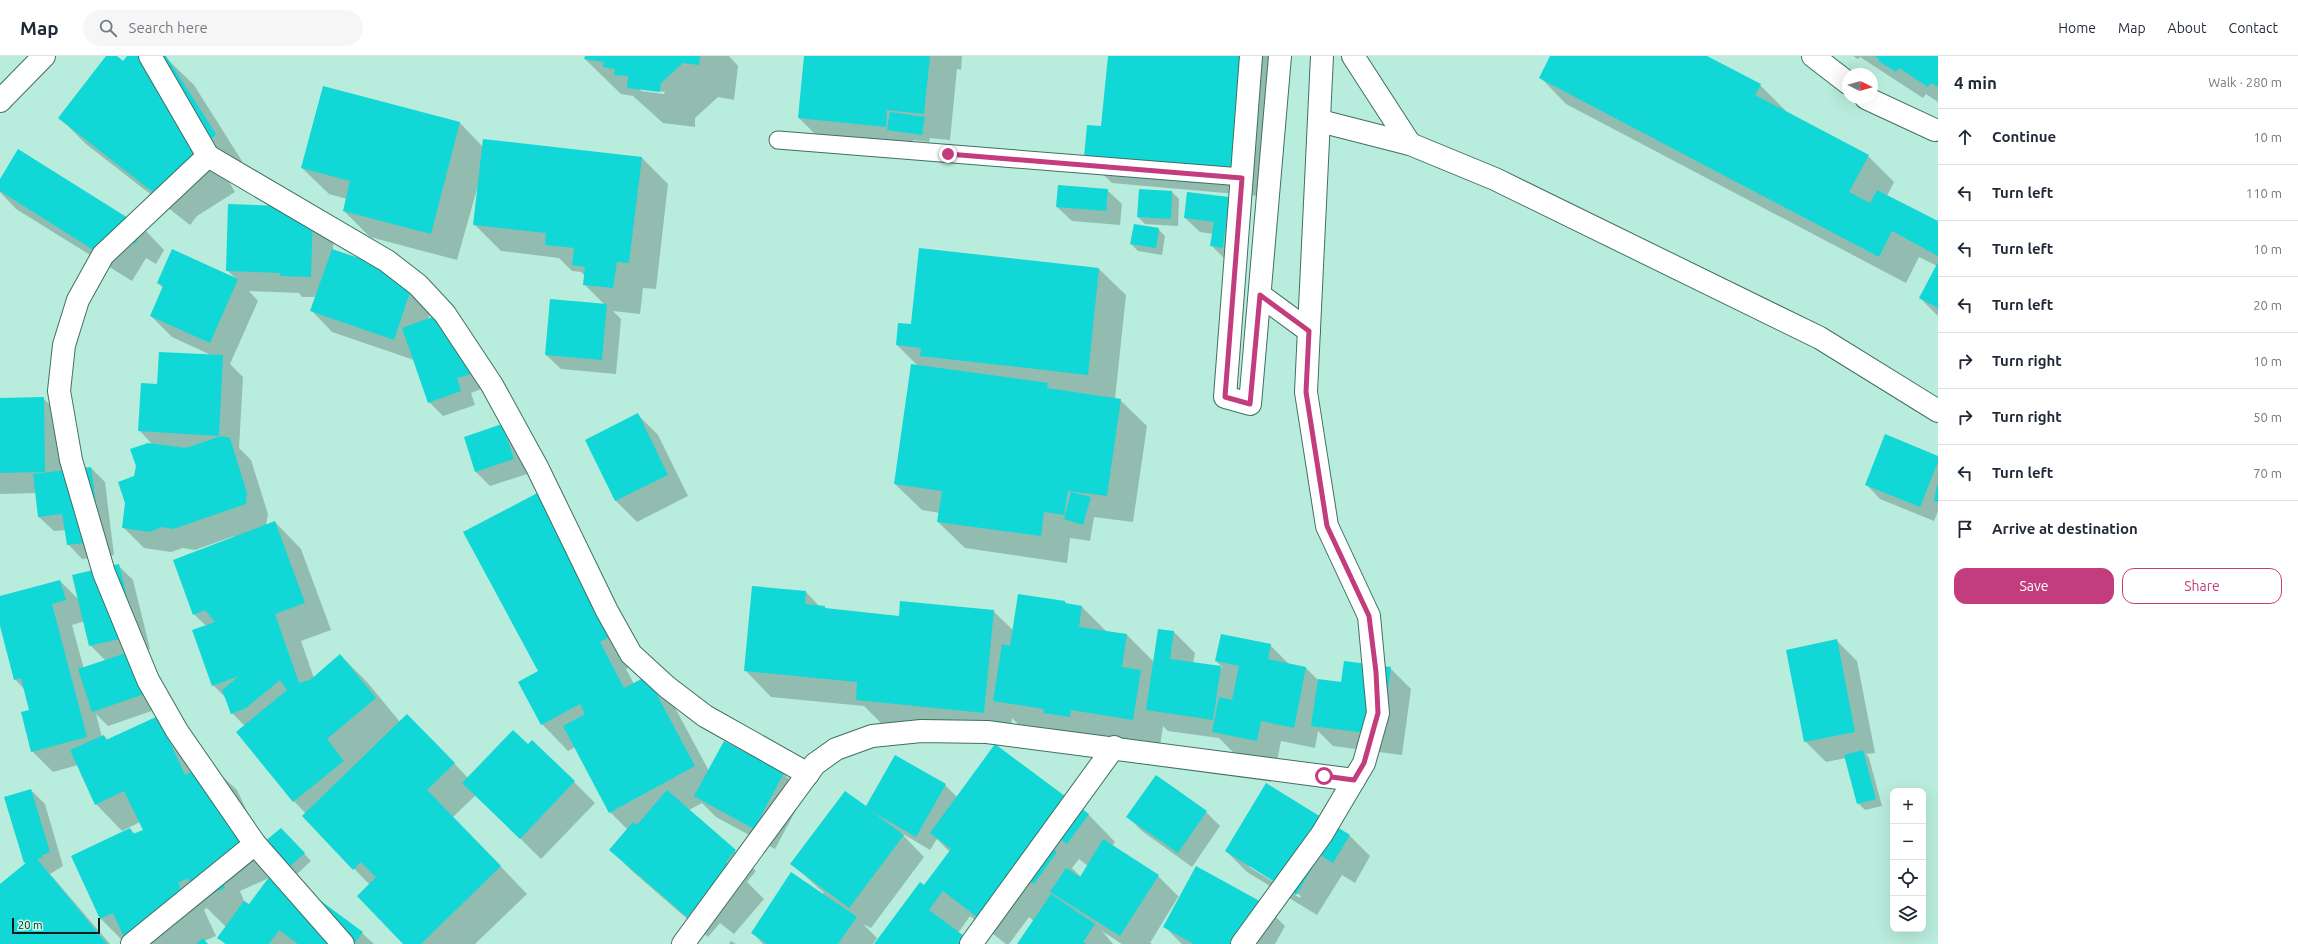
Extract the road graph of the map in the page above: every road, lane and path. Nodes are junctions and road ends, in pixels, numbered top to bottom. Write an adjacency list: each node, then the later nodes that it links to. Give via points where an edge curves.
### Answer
1 (44, 56): 9 (street)
2 (150, 56): 15 (street)
3 (1251, 56): 16 (street)
4 (1280, 56): 17 (street)
5 (1322, 56): 11 (street)
6 (1354, 56): 14 (street)
7 (1813, 56): 8 (street)
8 (1842, 78)
9 (0, 101)
10 (1878, 104): 12 (street)
11 (1320, 121): 14 (street); 18 (street)
12 (1935, 130)
13 (778, 140): 16 (lane)
14 (1410, 144): 19 (street, via 1495,179 1820,338)
15 (208, 156): 21 (street, via 387,261 418,285 445,314 492,385 537,467 607,611 631,654 666,687 705,716); 23 (street, via 103,256 78,300 64,345 59,391 71,460 104,573 148,680 177,731)
16 (1242, 178): 17 (street, via 1225,397 1250,404)
17 (1260, 295): 18 (street)
18 (1309, 331): 22 (street, via 1306,392 1327,526 1369,616 1376,672 1378,713 1364,763)
19 (1938, 411)
20 (1114, 747): 21 (street, via 987,732 921,731 872,736 836,749 815,764); 22 (street); 27 (street)
21 (808, 774): 26 (street)
22 (1354, 780): 28 (street, via 1322,834)
23 (255, 844): 24 (street); 25 (street)
24 (132, 944)
25 (343, 944)
26 (683, 944)
27 (972, 944)
28 (1242, 944)

